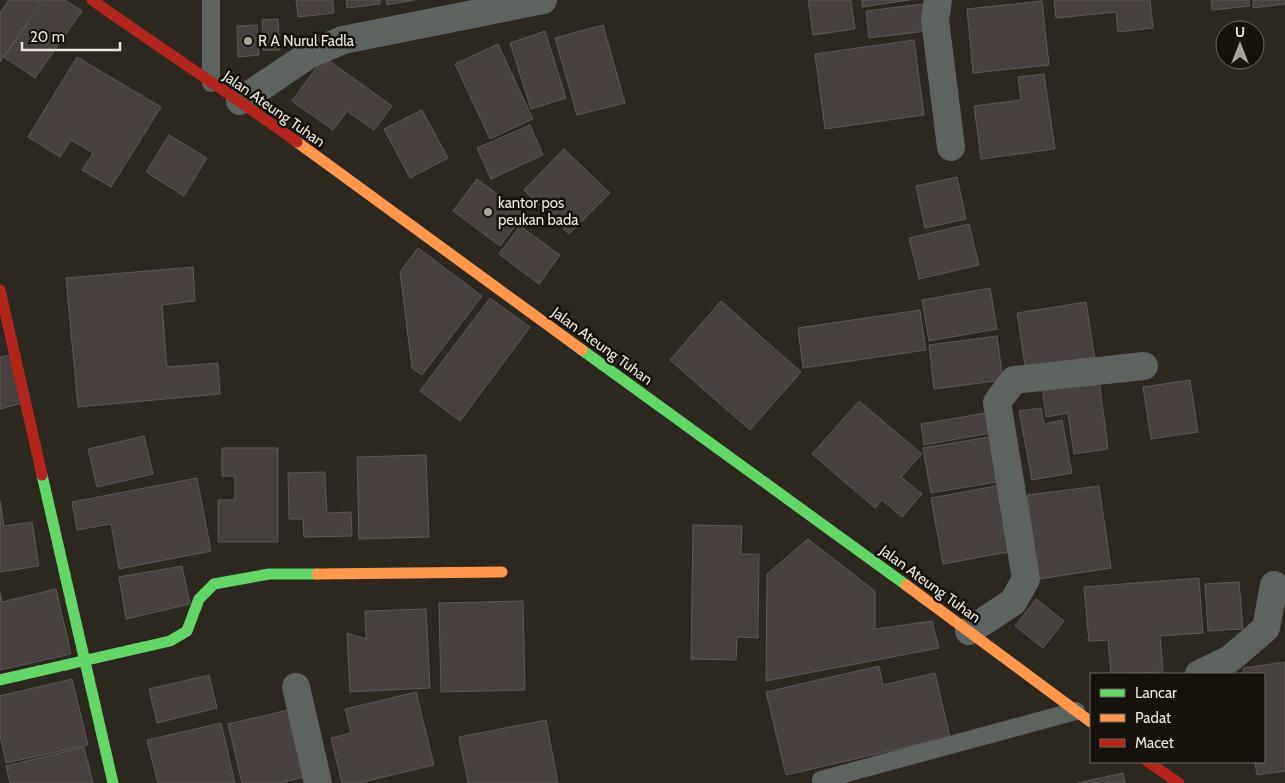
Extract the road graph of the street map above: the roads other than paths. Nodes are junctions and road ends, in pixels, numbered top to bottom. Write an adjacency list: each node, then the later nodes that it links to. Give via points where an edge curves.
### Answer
1 (92, 0): 5 (street, Jalan Ateung Tuhan)
2 (210, 0): 5 (lane)
3 (543, 0): 6 (street, via 343,40 310,54)
4 (938, 0): 7 (street, via 935,20)
5 (210, 83): 6 (street, Jalan Ateung Tuhan)
6 (240, 101): 12 (street, Jalan Ateung Tuhan)
7 (951, 147)
8 (0, 290): 13 (street)
9 (1144, 366): 12 (street, via 1014,380 997,402 1026,579 1013,602)
10 (502, 572): 13 (street, via 268,574 214,584 199,599 187,630 180,636)
11 (1274, 585): 14 (street, via 1266,628 1230,659)
12 (969, 630): 17 (street, Jalan Ateung Tuhan)
13 (84, 661): 15 (street); 20 (street)
14 (1201, 673)
15 (0, 680)
16 (296, 687): 21 (street)
17 (1086, 714): 19 (lane)
18 (1149, 763): 22 (street)
19 (821, 780)
20 (113, 783)
21 (318, 783)
22 (1178, 783)

